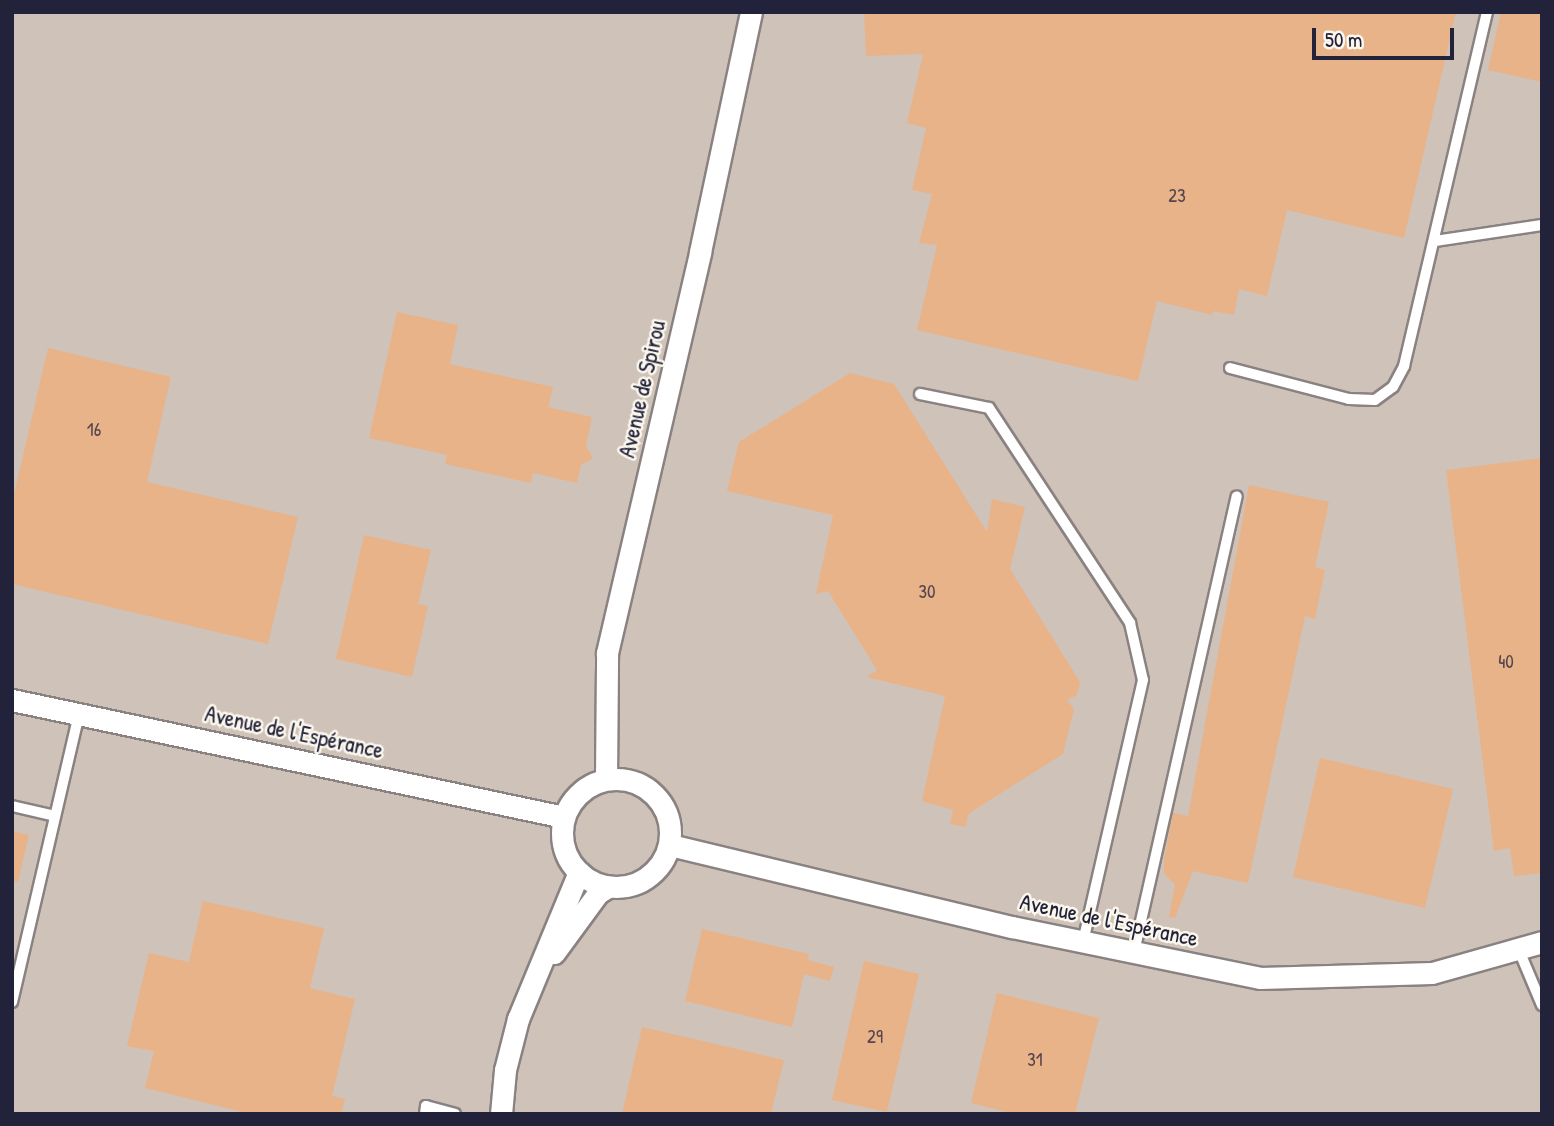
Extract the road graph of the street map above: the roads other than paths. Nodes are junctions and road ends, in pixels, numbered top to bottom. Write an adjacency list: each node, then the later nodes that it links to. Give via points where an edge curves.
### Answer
1 (751, 12): 10 (street, Avenue de Spirou, via 607,653)
2 (1487, 12): 4 (lane)
3 (1542, 225): 4 (lane)
4 (1435, 241): 5 (lane, via 1404,366 1393,387 1375,400 1349,399)
5 (1230, 368)
6 (920, 394): 17 (lane, via 989,408 1130,623 1143,680)
7 (1237, 496): 20 (lane)
8 (12, 700): 9 (street, Avenue de l'Espérance)
9 (79, 713): 12 (lane); 13 (street, Avenue de l'Espérance)
10 (606, 779): 13 (street, via 580,792); 14 (street, via 624,779 656,795 666,810)
11 (12, 806): 12 (lane)
12 (55, 816): 22 (lane)
13 (564, 817): 15 (street, via 564,847)
14 (670, 845): 16 (street, via 664,860 647,878 624,887); 17 (street, Avenue de l'Espérance)
15 (579, 873): 16 (street); 21 (street)
16 (608, 887): 21 (street, via 598,893)
17 (1083, 942): 20 (street, Avenue de l'Espérance)
18 (1542, 942): 19 (street, Avenue de l'Espérance)
19 (1518, 948): 20 (street, Avenue de l'Espérance, via 1432,973 1260,978); 23 (lane)
20 (1134, 951)
21 (541, 968): 26 (street, via 518,1020 505,1070)
22 (12, 1002)
23 (1542, 1005)
24 (425, 1114): 25 (lane, via 426,1106)
25 (455, 1114)
26 (501, 1114)

